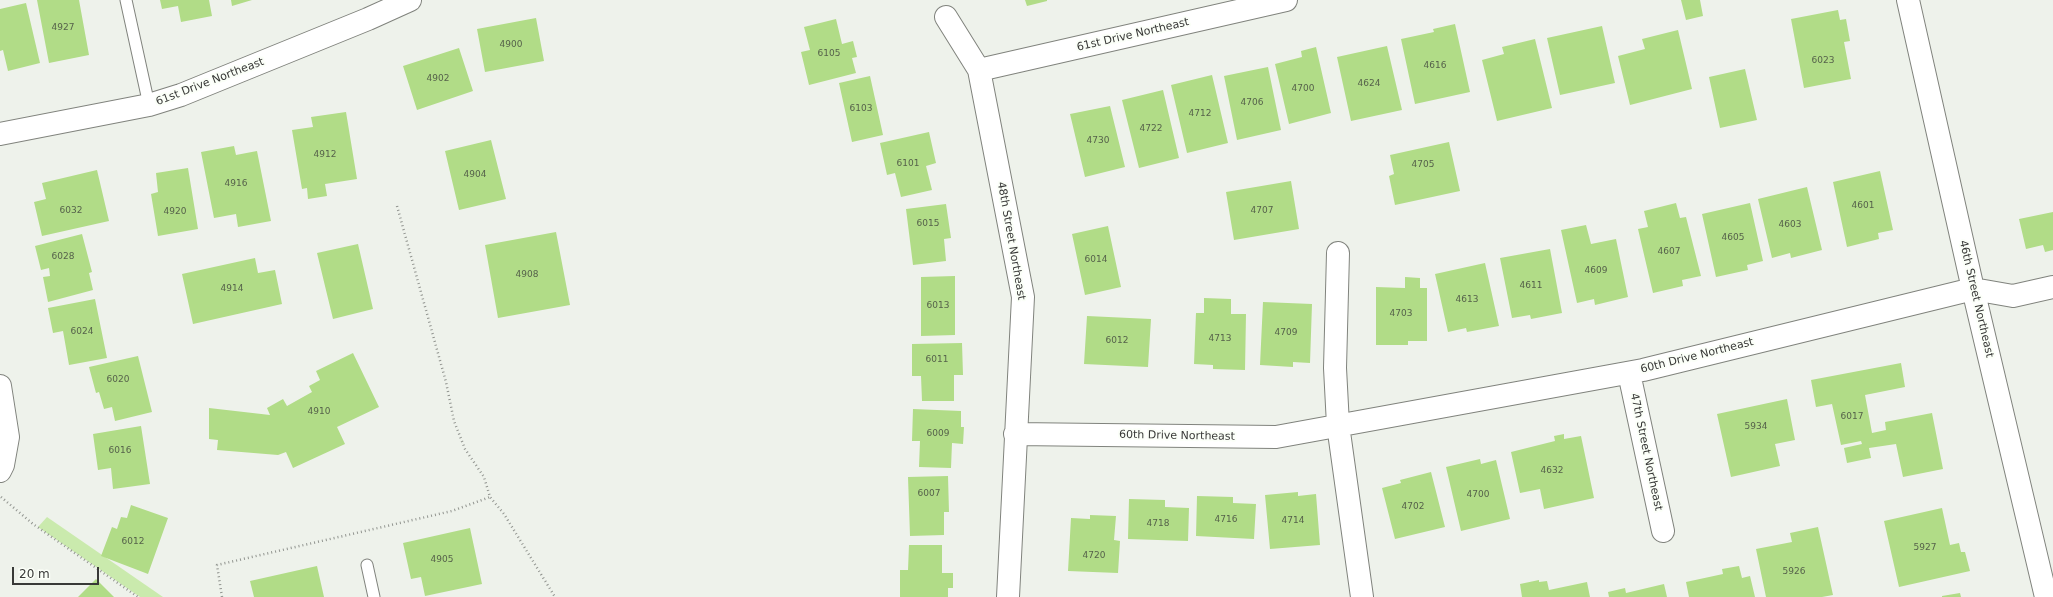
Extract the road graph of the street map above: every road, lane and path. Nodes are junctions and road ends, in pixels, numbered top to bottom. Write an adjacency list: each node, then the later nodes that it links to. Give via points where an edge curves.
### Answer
1 (126, 0): 7 (lane)
2 (410, 0): 7 (street, 61st Drive Northeast, via 196,89)
3 (1286, 0): 6 (street, 61st Drive Northeast)
4 (1913, 1): 12 (street, 46th Street Northeast)
5 (946, 17): 6 (street, 48th Street Northeast)
6 (979, 70): 16 (street, 48th Street Northeast, via 1022,297)
7 (149, 105): 8 (street, 61st Drive Northeast)
8 (0, 134)
9 (397, 206): 19 (path, via 446,382 454,421 465,450 484,477)
10 (1338, 254): 15 (street, via 1335,368)
11 (2053, 287): 12 (street, 60th Drive Northeast, via 2013,296)
12 (1973, 288): 13 (street, 60th Drive Northeast); 28 (street, 46th Street Northeast)
13 (1629, 373): 15 (street, 60th Drive Northeast); 20 (street, 47th Street Northeast)
14 (0, 386): 17 (street, via 8,437)
15 (1338, 426): 16 (street, 60th Drive Northeast, via 1276,437); 27 (street)
16 (1015, 434): 26 (street, 48th Street Northeast)
17 (0, 471)
18 (0, 496): 22 (path, via 33,524)
19 (490, 497): 23 (path, via 452,511 217,565); 25 (path, via 504,514)
20 (1663, 531)
21 (367, 565): 24 (lane)
22 (138, 597)
23 (222, 597)
24 (374, 597)
25 (555, 597)
26 (1008, 597)
27 (1362, 597)
28 (2046, 597)

